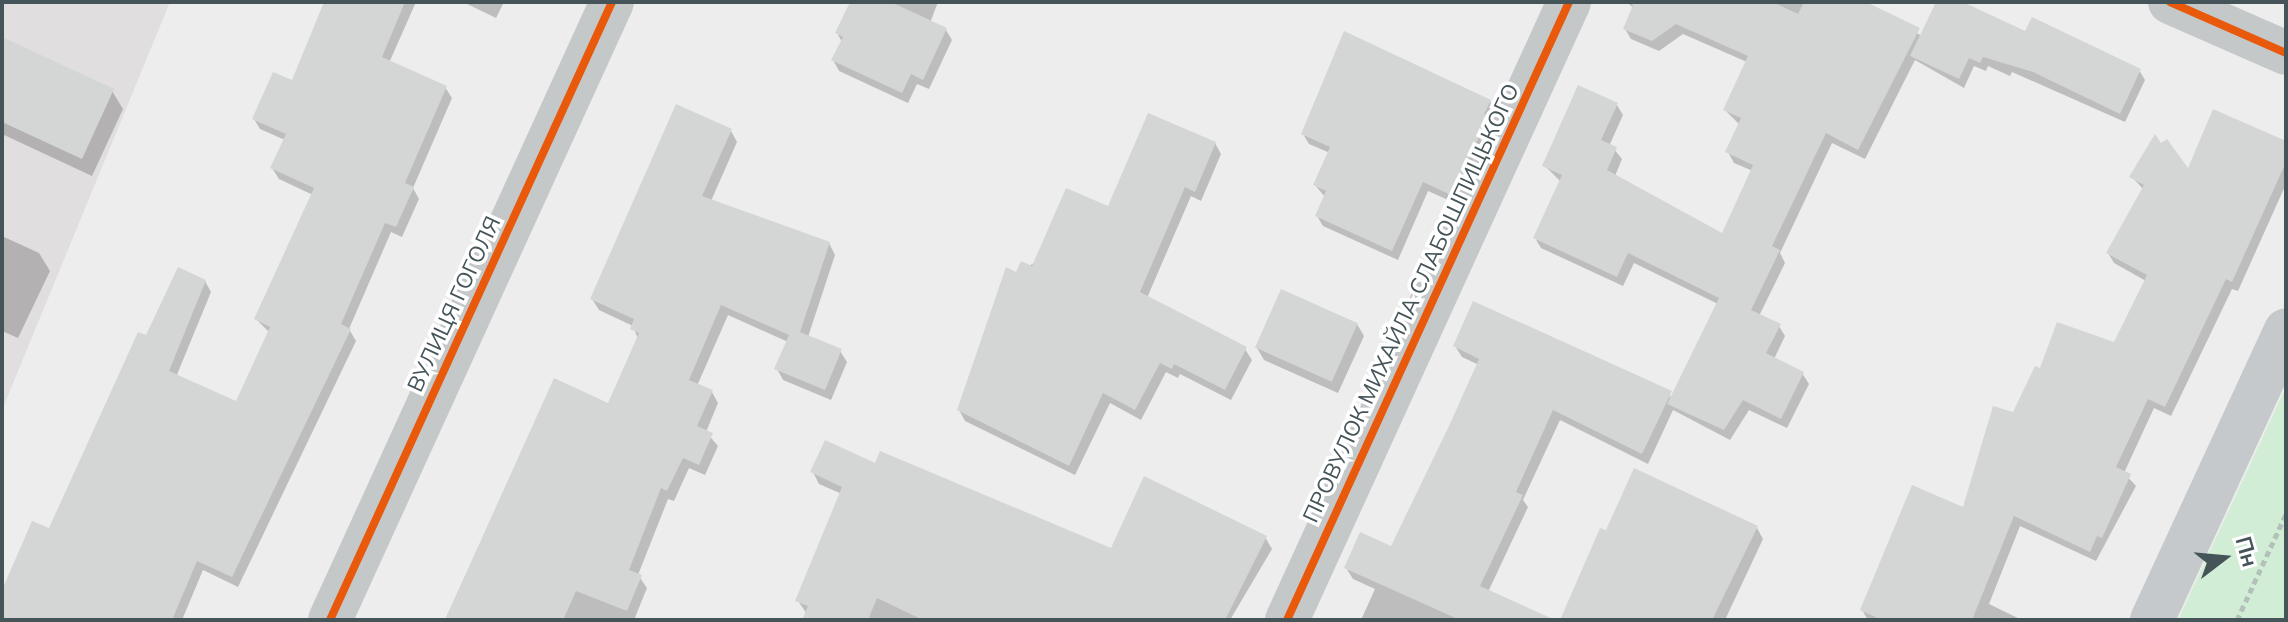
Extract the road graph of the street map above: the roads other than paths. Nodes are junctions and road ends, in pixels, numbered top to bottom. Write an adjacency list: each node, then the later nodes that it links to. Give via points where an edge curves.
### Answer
1 (612, 2): 6 (street, ВУЛИЦЯ ГОГОЛЯ)
2 (1569, 2): 7 (street, ПРОВУЛОК МИХАЙЛА СЛАБОШПИЦЬКОГО)
3 (2170, 2): 4 (street)
4 (2286, 53)
5 (2286, 330): 8 (main road)
6 (330, 620)
7 (1287, 620)
8 (2152, 620)

